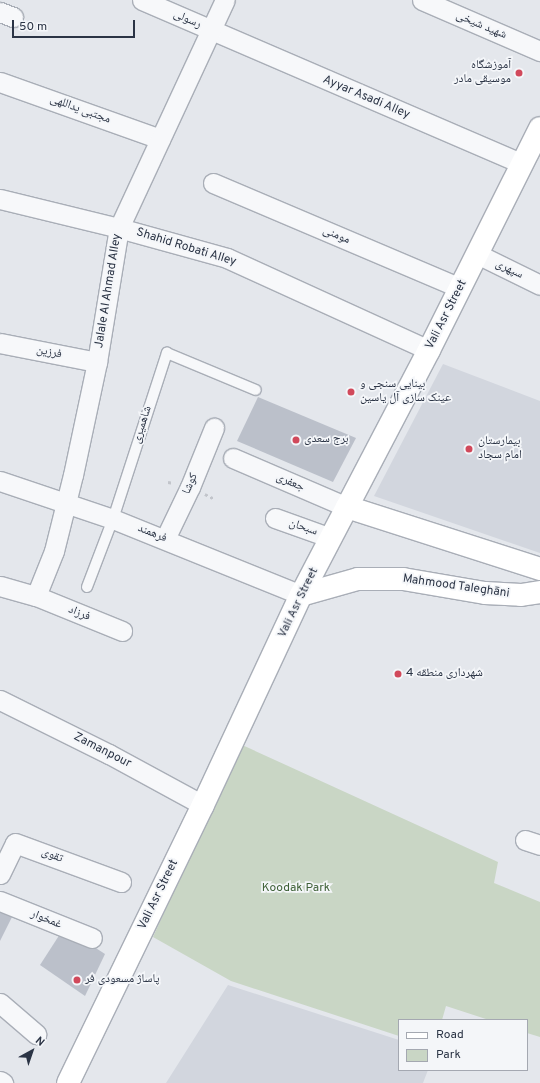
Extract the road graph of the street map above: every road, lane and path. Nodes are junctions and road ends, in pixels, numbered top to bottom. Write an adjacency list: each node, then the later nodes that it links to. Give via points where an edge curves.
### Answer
1 (142, 0): 4 (street, رسولی)
2 (225, 0): 4 (street, Jalale Al Ahmad Alley)
3 (422, 0): 5 (street, شهید شیخی)
4 (211, 31): 8 (street, Jalale Al Ahmad Alley); 9 (street, Ayyar Asadi Alley)
5 (540, 51)
6 (0, 82): 8 (street, مجتبی یداللهی)
7 (540, 128): 9 (main road, Vali Asr Street)
8 (160, 139): 12 (street, Jalale Al Ahmad Alley)
9 (522, 164): 13 (main road, Vali Asr Street)
10 (213, 183): 15 (street, مومنی)
11 (0, 199): 12 (street, Shahid Robati Alley)
12 (119, 228): 17 (street, Shahid Robati Alley, via 227,258); 18 (street, Jalale Al Ahmad Alley)
13 (478, 254): 14 (street, سپهری); 15 (main road, Vali Asr Street)
14 (540, 285)
15 (460, 288): 17 (main road, Vali Asr Street)
16 (0, 343): 18 (street, فرزین)
17 (429, 350): 24 (main road, Vali Asr Street)
18 (97, 362): 23 (street, Jalale Al Ahmad Alley)
19 (256, 390): 26 (lane, شاهمیری, via 167,353)
20 (214, 428): 28 (street, کوشا)
21 (233, 458): 24 (street, جعفری)
22 (0, 481): 23 (street, فرهمند)
23 (66, 502): 26 (street, فرهمند); 34 (street, Jalale Al Ahmad Alley, via 54,551)
24 (347, 508): 27 (main road, Vali Asr Street); 29 (main road)
25 (275, 518): 27 (street, سبحان)
26 (113, 519): 28 (street, فرهمند); 31 (lane, شاهمیری)
27 (331, 538): 33 (main road, Vali Asr Street)
28 (165, 539): 33 (street, فرهمند)
29 (540, 569)
30 (0, 586): 34 (street, فرزاد)
31 (86, 587)
32 (540, 592): 33 (main road, Mahmood Taleghāni, via 521,595 492,593 403,579 358,579)
33 (301, 595): 37 (main road, Vali Asr Street)
34 (36, 596): 35 (street, فرزاد)
35 (122, 631)
36 (0, 700): 37 (street, Zamanpour, via 109,754)
37 (203, 805): 46 (main road, Vali Asr Street)
38 (0, 874): 39 (street, تقوی, via 15,843)
39 (121, 882)
40 (0, 902): 41 (street, غمخوار)
41 (92, 938)
42 (0, 1003): 43 (street)
43 (36, 1034)
44 (0, 1081): 45 (street)
45 (3, 1083)
46 (68, 1083)

